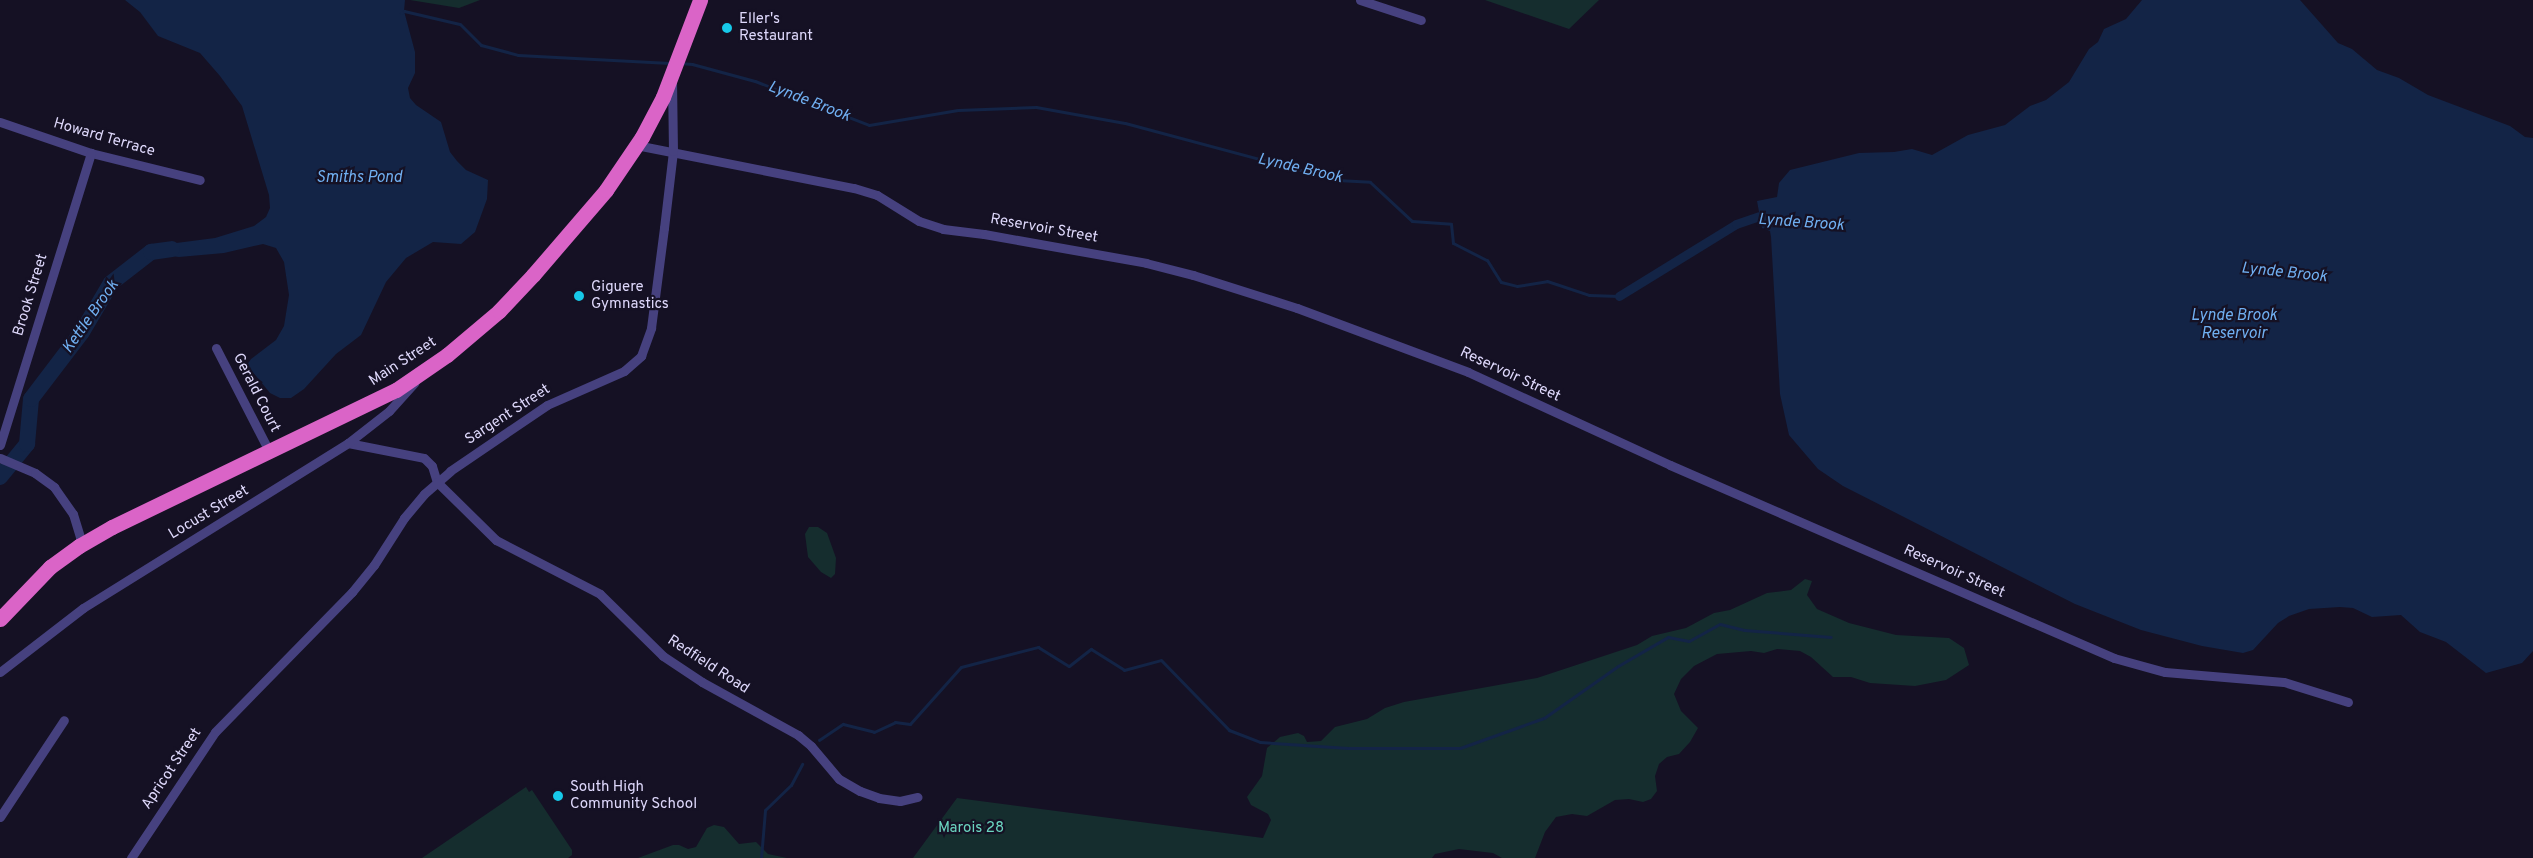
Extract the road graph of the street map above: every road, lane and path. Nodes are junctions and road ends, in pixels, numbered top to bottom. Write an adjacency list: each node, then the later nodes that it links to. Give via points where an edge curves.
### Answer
1 (700, 0): 4 (highway, Main Street)
2 (1360, 0): 3 (street)
3 (1421, 20)
4 (676, 66): 6 (highway, Main Street, via 658,109); 7 (street, Sargent Street)
5 (0, 122): 8 (street, Howard Terrace)
6 (636, 145): 7 (street, Reservoir Street); 11 (highway, Main Street, via 606,190 511,300)
7 (673, 152): 16 (street, Sargent Street, via 651,328 640,356 624,371 547,405); 20 (street, Reservoir Street, via 866,191 919,221 943,229 1146,263 1297,308 1468,372 1670,465 2114,658 2165,672 2283,682)
8 (91, 153): 9 (street, Howard Terrace); 13 (street, Brook Street)
9 (200, 180)
10 (216, 348): 14 (street, Gerald Court)
11 (418, 376): 12 (street, Locust Street, via 389,411); 14 (highway, Main Street, via 375,402)
12 (348, 442): 16 (street, Redfield Road, via 419,455 432,466); 19 (street, Locust Street, via 82,608)
13 (0, 445)
14 (269, 451): 17 (highway, Main Street)
15 (2, 459): 17 (street, via 35,473 54,487 69,506)
16 (437, 482): 21 (street, Sargent Street, via 404,518 362,581); 23 (street, Redfield Road, via 496,540 600,594 663,656 798,735 839,779 889,800)
17 (82, 544): 18 (highway, Main Street, via 50,567)
18 (0, 619)
19 (4, 669)
20 (2348, 702)
21 (245, 703): 25 (street, Apricot Street, via 207,743)
22 (64, 720): 24 (street)
23 (918, 797)
24 (0, 817)
25 (131, 858)

